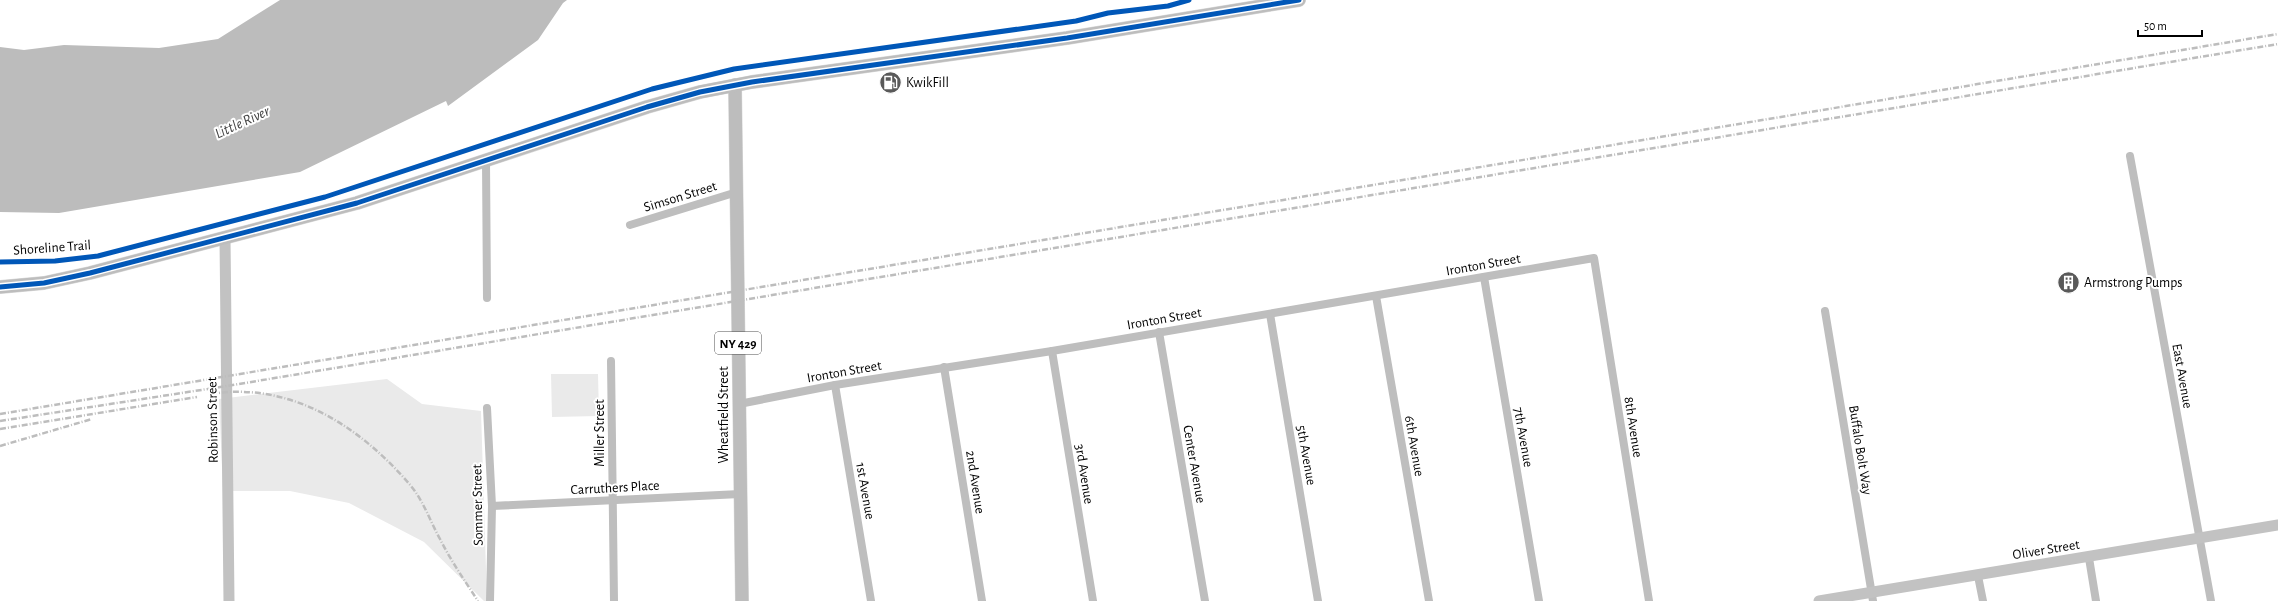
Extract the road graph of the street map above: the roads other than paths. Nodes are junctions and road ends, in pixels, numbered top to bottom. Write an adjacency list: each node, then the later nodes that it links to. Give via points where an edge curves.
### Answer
1 (1299, 0): 2 (main road, via 1067,38)
2 (735, 85): 4 (main road, via 647,107); 5 (main road, Wheatfield Street / NY 429)
3 (2130, 156): 26 (street, East Avenue)
4 (486, 161): 7 (main road, via 357,203); 12 (street)
5 (737, 192): 6 (street, Simson Street); 20 (main road, Wheatfield Street / NY 429)
6 (630, 225)
7 (225, 240): 10 (main road, via 90,274 44,283); 30 (main road, Robinson Street)
8 (1594, 258): 9 (street, Ironton Street); 41 (street, 8th Avenue)
9 (1484, 277): 11 (street, Ironton Street); 40 (street, 7th Avenue)
10 (0, 287)
11 (1376, 296): 14 (street, Ironton Street); 39 (street, 6th Avenue)
12 (487, 298)
13 (1825, 311): 29 (street, Buffalo Bolt Way)
14 (1270, 314): 15 (street, Ironton Street); 38 (street, 5th Avenue)
15 (1159, 332): 16 (street, Ironton Street); 37 (street, Center Avenue)
16 (1052, 351): 18 (street, Ironton Street); 36 (street, 3rd Avenue)
17 (611, 360): 23 (street, Miller Street)
18 (944, 367): 19 (street, Ironton Street); 35 (street, 2nd Avenue)
19 (835, 385): 20 (street, Ironton Street); 34 (street, 1st Avenue)
20 (739, 404): 22 (main road, Wheatfield Street / NY 429)
21 (487, 408): 24 (street, Sommer Street)
22 (740, 494): 23 (street, Carruthers Place); 33 (main road, Wheatfield Street / NY 429)
23 (612, 500): 24 (street, Carruthers Place); 32 (street, Miller Street)
24 (492, 506): 31 (street, Sommer Street)
25 (2278, 525): 26 (main road, Oliver Street)
26 (2200, 539): 27 (main road, Oliver Street); 45 (street, East Avenue)
27 (2089, 558): 28 (main road, Oliver Street); 44 (street)
28 (1978, 576): 29 (main road, Oliver Street); 43 (street)
29 (1872, 597): 42 (main road, Oliver Street)
30 (229, 601)
31 (490, 601)
32 (614, 601)
33 (742, 601)
34 (871, 601)
35 (982, 601)
36 (1093, 601)
37 (1205, 601)
38 (1318, 601)
39 (1429, 601)
40 (1539, 601)
41 (1649, 601)
42 (1819, 601)
43 (1982, 601)
44 (2096, 601)
45 (2211, 601)

